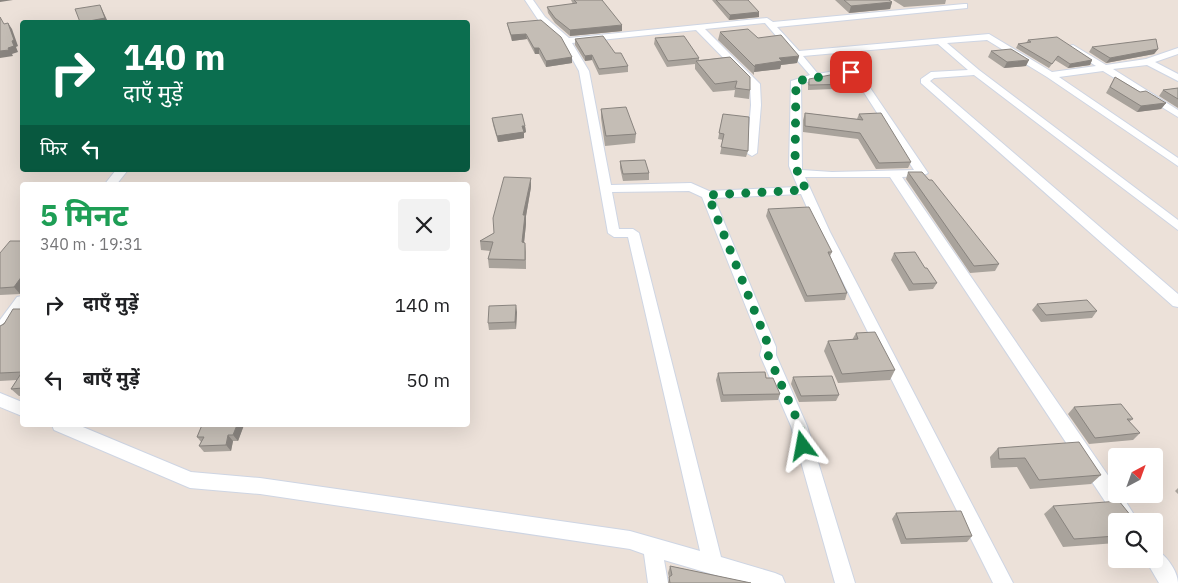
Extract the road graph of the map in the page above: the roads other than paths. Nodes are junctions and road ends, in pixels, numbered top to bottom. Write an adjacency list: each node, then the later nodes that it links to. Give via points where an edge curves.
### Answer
1 (529, 0): 8 (street, via 542,19)
2 (892, 4): 4 (street)
3 (964, 6): 4 (street)
4 (904, 13): 5 (street)
5 (771, 26): 6 (street, via 767,20); 11 (street)
6 (698, 27): 8 (street); 19 (street, via 756,84)
7 (938, 40): 11 (street); 14 (street); 15 (street, via 989,37)
8 (567, 41): 25 (street, via 584,71)
9 (1066, 44): 13 (street)
10 (1178, 50): 12 (street)
11 (798, 54): 16 (street)
12 (1148, 62): 13 (street); 17 (street)
13 (1105, 68): 15 (street); 18 (street)
14 (976, 72): 28 (street); 29 (street, via 931,76 924,81)
15 (1050, 75): 20 (street)
16 (816, 76): 22 (street, via 796,81 795,166); 23 (street, via 851,72 863,81 922,173)
17 (1178, 78)
18 (1178, 114)
19 (752, 153)
20 (1178, 163)
21 (120, 172): 24 (street)
22 (799, 173): 23 (street); 26 (street)
23 (894, 174): 35 (street)
24 (112, 182)
25 (605, 189): 27 (street, via 691,186); 37 (street, via 614,233 633,233)
26 (806, 190): 27 (street); 42 (street, via 828,240)
27 (708, 195): 41 (street, via 769,347 768,355 800,426 803,446)
28 (1178, 226)
29 (1178, 302)
30 (20, 304): 31 (street)
31 (0, 331)
32 (0, 400): 33 (street)
33 (20, 408)
34 (65, 427): 36 (street, via 190,480 279,489 630,540)
35 (1124, 513)
36 (652, 547): 37 (street); 39 (street)
37 (713, 565): 40 (street)
38 (1161, 568): 43 (street)
39 (658, 583)
40 (775, 583)
41 (845, 583)
42 (1003, 583)
43 (1171, 583)

